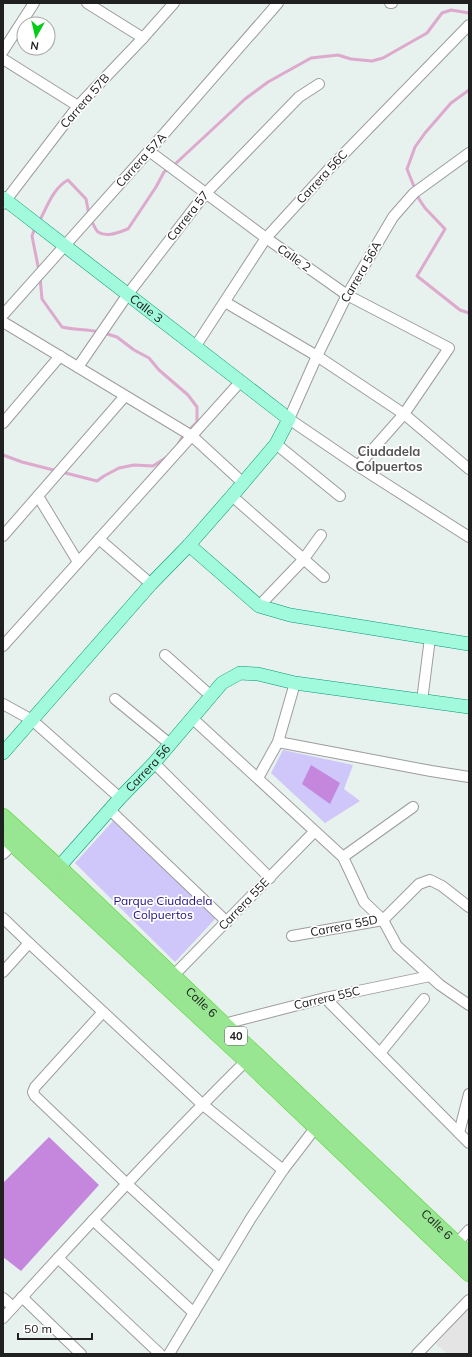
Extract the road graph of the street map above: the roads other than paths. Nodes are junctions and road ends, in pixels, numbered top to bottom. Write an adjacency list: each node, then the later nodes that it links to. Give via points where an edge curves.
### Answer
1 (34, 3): 7 (street)
2 (88, 3): 6 (street)
3 (174, 3): 6 (street, Carrera 57B)
4 (278, 3): 11 (street, Carrera 57A)
5 (469, 25): 15 (street, Carrera 56C)
6 (143, 38): 10 (street, Carrera 57B)
7 (3, 51)
8 (3, 59): 10 (street)
9 (319, 84): 13 (street, Carrera 57, via 299,97)
10 (78, 106): 14 (street, Carrera 57B)
11 (149, 151): 13 (street, Calle 2); 16 (street, Carrera 57A)
12 (469, 153): 18 (street, Carrera 56A, via 414,193 393,217)
13 (205, 194): 15 (street, Calle 2); 17 (street, Carrera 57)
14 (4, 201): 16 (main road, Calle 3)
15 (266, 238): 18 (street, Calle 2); 19 (street, Carrera 56C)
16 (65, 246): 17 (main road, Calle 3); 20 (street, Carrera 57A)
17 (128, 294): 22 (main road, Calle 3); 25 (street, Carrera 57)
18 (347, 295): 24 (street, Carrera 56A); 28 (street, Calle 2, via 449,348)
19 (225, 302): 22 (street, Carrera 56C); 24 (street)
20 (3, 315)
21 (3, 322): 23 (street)
22 (195, 347): 26 (main road, Calle 3)
23 (60, 356): 25 (street); 30 (street)
24 (317, 356): 28 (street); 29 (street, Carrera 56A)
25 (78, 367): 27 (street)
26 (241, 381): 29 (main road, Calle 3); 31 (street)
27 (125, 396): 31 (street); 36 (street)
28 (404, 414): 33 (street); 34 (street)
29 (289, 419): 32 (main road); 33 (street)
30 (3, 423)
31 (192, 436): 35 (street); 42 (street)
32 (276, 444): 35 (main road); 38 (street)
33 (358, 466): 41 (street)
34 (469, 469)
35 (242, 482): 37 (main road)
36 (38, 496): 40 (street); 45 (street)
37 (232, 496): 43 (main road); 44 (street)
38 (340, 496)
39 (321, 535): 44 (street)
40 (3, 536)
41 (469, 537)
42 (99, 539): 45 (street); 47 (street)
43 (190, 545): 47 (main road); 48 (main road)
44 (304, 560): 46 (street); 48 (street)
45 (78, 562): 51 (street)
46 (324, 577)
47 (151, 584): 60 (main road)
48 (259, 606): 49 (main road, via 290,615)
49 (430, 638): 50 (main road); 56 (street)
50 (469, 644)
51 (3, 646)
52 (165, 655): 54 (street)
53 (295, 683): 54 (main road, Carrera 56, via 258,674 240,673 222,683); 56 (main road); 61 (street)
54 (211, 696): 59 (main road, Carrera 56)
55 (114, 699): 62 (street)
56 (422, 701): 58 (main road)
57 (3, 704): 60 (street)
58 (469, 707)
59 (192, 718): 62 (main road, Carrera 56); 66 (street)
60 (32, 720): 63 (main road); 67 (street)
61 (278, 742): 65 (street); 66 (street)
62 (170, 744): 64 (main road, Carrera 56)
63 (3, 753)
64 (154, 763): 67 (main road, Carrera 56); 75 (street)
65 (469, 777)
66 (258, 778): 71 (street)
67 (120, 798): 69 (main road, Carrera 56)
68 (413, 807): 73 (street)
69 (110, 810): 74 (main road, Carrera 56); 79 (street)
70 (3, 816): 74 (highway, Calle 6 / 40)
71 (314, 832): 73 (street); 75 (street, Carrera 55E)
72 (6, 844): 91 (highway, Calle 6 / 40)
73 (343, 857): 78 (street, via 364,902)
74 (59, 867): 83 (highway, Calle 6 / 40)
75 (270, 878): 79 (street, Carrera 55E)
76 (469, 907): 78 (street, Carrera 55D, via 430,880 419,884)
77 (3, 918): 81 (street)
78 (383, 920): 80 (street, Carrera 55D); 84 (street, via 397,946)
79 (227, 922): 83 (street, Carrera 55E)
80 (292, 936)
81 (29, 943): 82 (street); 88 (street)
82 (3, 972)
83 (173, 976): 89 (highway, Calle 6 / 40)
84 (430, 976): 85 (street, Carrera 55C); 87 (street, via 440,986)
85 (325, 998): 89 (street, Carrera 55C); 90 (street)
86 (424, 999): 90 (street)
87 (469, 1005)
88 (103, 1012): 93 (street); 98 (street, via 33,1092)
89 (224, 1024): 101 (highway, Calle 6 / 40)
90 (380, 1053): 95 (street)
91 (246, 1061): 93 (street); 94 (highway, Calle 6 / 40)
92 (469, 1094): 95 (street)
93 (202, 1104): 97 (street); 98 (street)
94 (316, 1127): 97 (street); 105 (highway, Calle 6 / 40)
95 (459, 1133): 96 (street)
96 (469, 1143)
97 (283, 1170): 104 (street)
98 (126, 1184): 99 (street); 104 (street)
99 (93, 1220): 103 (street); 110 (street)
100 (469, 1230): 101 (street)
101 (457, 1243): 102 (highway, Calle 6 / 40)
102 (469, 1255)
103 (58, 1258): 106 (street); 113 (street)
104 (220, 1269): 110 (street)
105 (469, 1274)
106 (22, 1297): 109 (street); 112 (street)
107 (3, 1298): 109 (street)
108 (469, 1300): 115 (street)
109 (13, 1307): 111 (street)
110 (194, 1313): 114 (street)
111 (3, 1318)
112 (81, 1354)
113 (160, 1354)
114 (169, 1354)
115 (417, 1354)

